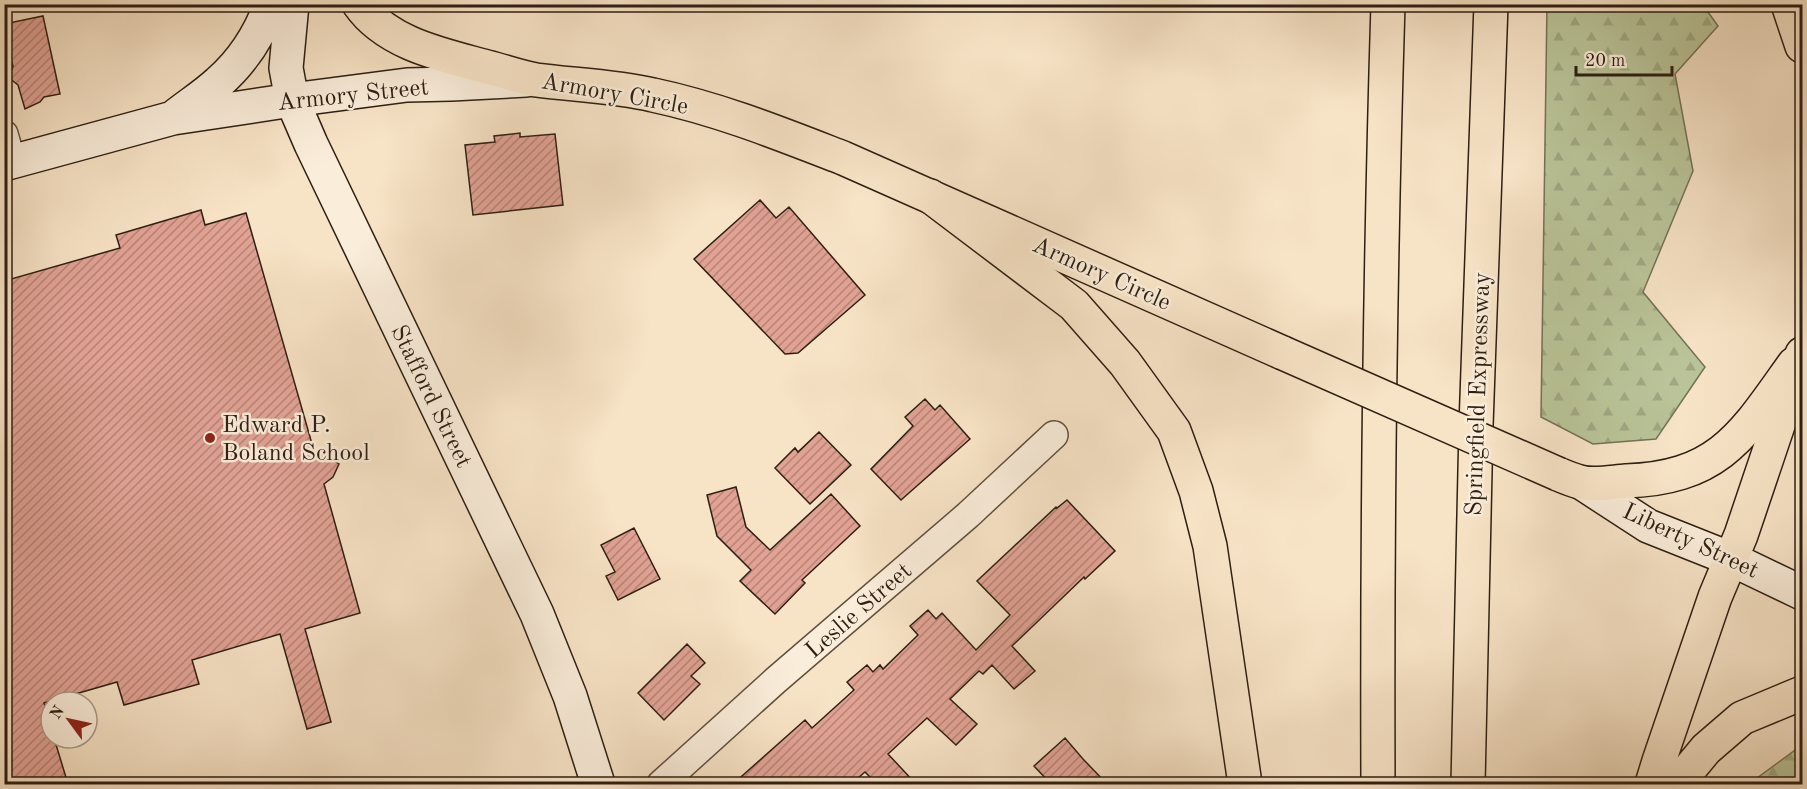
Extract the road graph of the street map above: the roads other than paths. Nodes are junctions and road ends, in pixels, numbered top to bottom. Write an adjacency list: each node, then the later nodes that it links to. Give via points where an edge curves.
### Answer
1 (271, 4): 10 (main road, Armory Street, via 260,32 240,61)
2 (292, 4): 9 (main road, Stafford Street, via 286,68)
3 (359, 4): 8 (main road, Armory Circle, via 378,24 422,47)
4 (1388, 4): 22 (main road, via 1379,417)
5 (1491, 4): 23 (main road, Springfield Expressway)
6 (1788, 4): 7 (main road)
7 (1803, 46)
8 (534, 80): 9 (main road, Armory Street, via 407,85); 12 (main road, Armory Circle, via 651,94 719,112 843,158)
9 (292, 100): 10 (main road, Armory Street); 19 (main road, Stafford Street, via 537,614 570,696)
10 (173, 118): 11 (main road, Armory Street)
11 (7, 153)
12 (930, 196): 15 (main road, Armory Circle, bridge); 21 (main road, via 1074,305 1125,363 1174,431 1196,491 1210,546)
13 (1802, 363): 15 (main road, Armory Circle, via 1744,432 1706,463 1650,480); 16 (main road)
14 (1054, 435): 20 (street, Leslie Street, via 968,516)
15 (1570, 478): 16 (main road, Liberty Street, via 1648,526)
16 (1731, 559): 17 (main road, Liberty Street); 24 (main road)
17 (1803, 593)
18 (1803, 693): 25 (main road, via 1742,718 1706,749)
19 (598, 784)
20 (661, 784)
21 (1245, 784)
22 (1378, 784)
23 (1468, 784)
24 (1652, 784)
25 (1677, 784)

